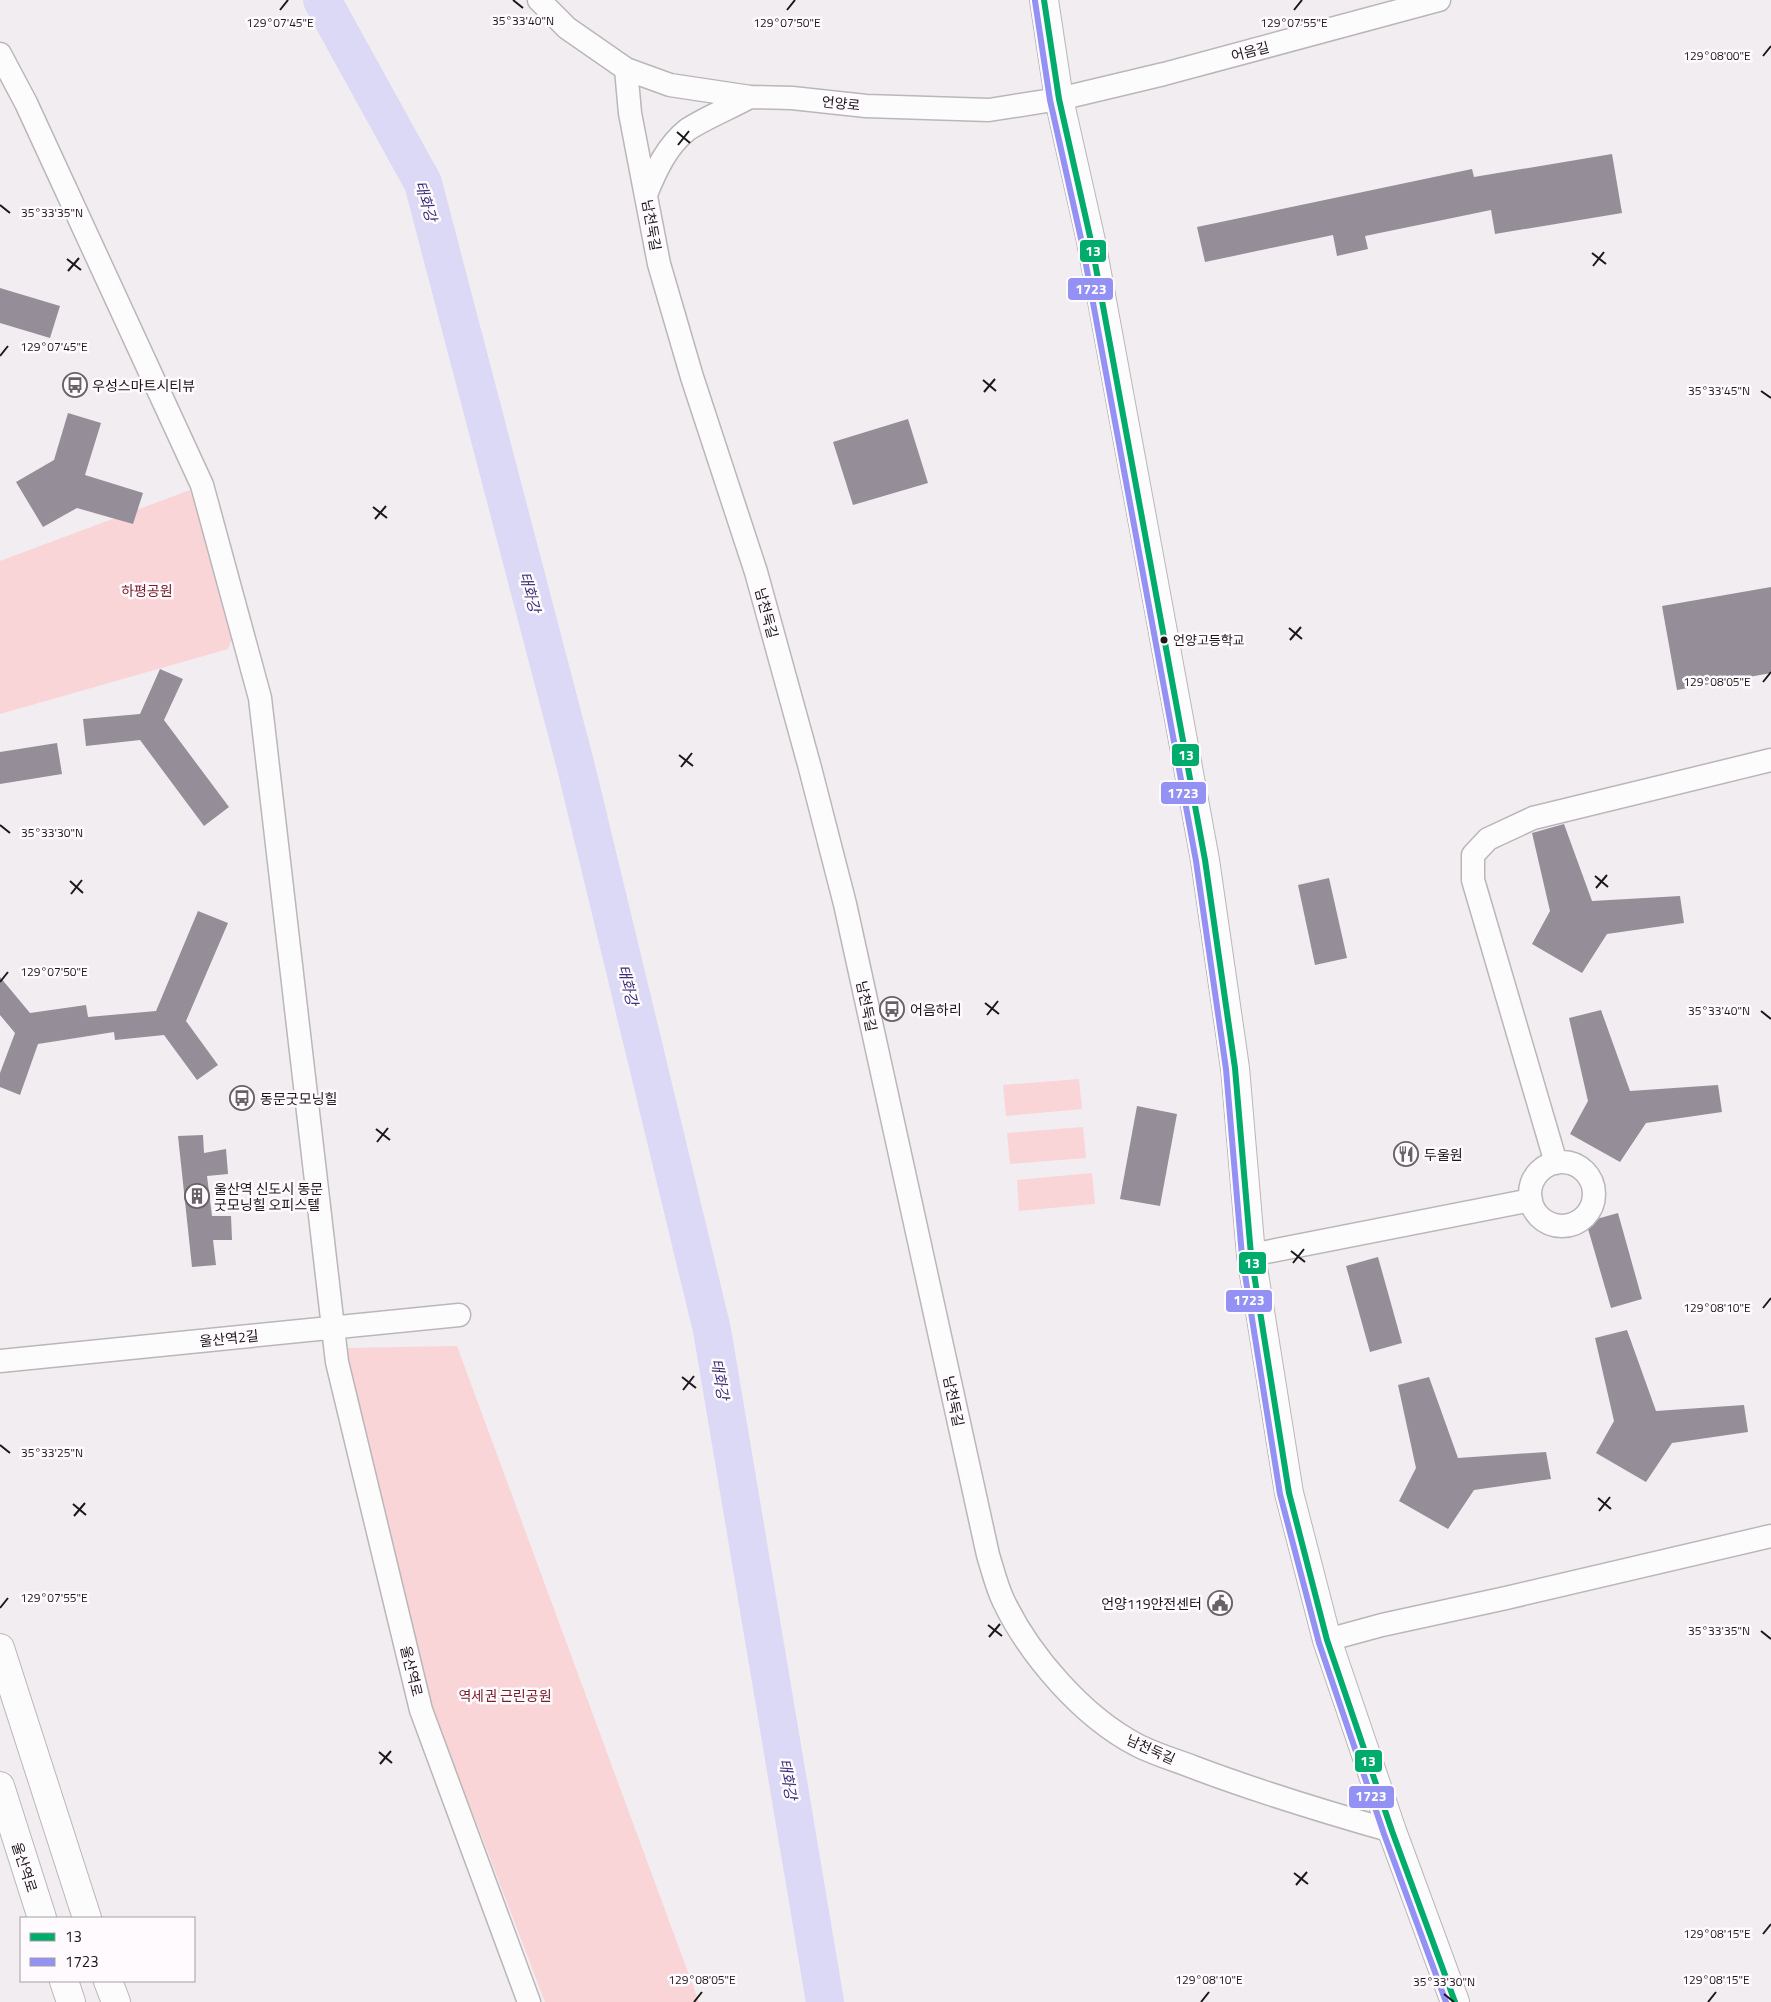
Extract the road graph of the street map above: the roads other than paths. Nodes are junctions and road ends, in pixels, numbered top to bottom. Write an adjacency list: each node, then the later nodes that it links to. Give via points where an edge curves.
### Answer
1 (539, 0): 5 (street, via 567,28)
2 (1044, 0): 7 (main road)
3 (1439, 0): 7 (street, 어음길)
4 (0, 54): 14 (street, 울산역로, via 26,103 202,485 260,698)
5 (626, 69): 6 (street, 언양로, via 670,85); 8 (street, 남천둑길, via 630,113)
6 (750, 97): 7 (street, 언양로, via 866,106 989,110); 8 (street, via 687,130 658,165)
7 (1059, 99): 12 (main road, via 1091,240 1205,860 1235,1068)
8 (646, 192): 20 (street, 남천둑길, via 659,264 756,572 845,904 984,1536 1002,1600 1017,1628 1061,1685 1114,1731 1137,1745 1300,1805)
9 (1771, 760): 10 (street, via 1533,818 1488,839 1472,855 1473,880)
10 (1556, 1163): 11 (street, via 1541,1170 1534,1179); 11 (street, via 1571,1163 1589,1176 1594,1196 1587,1215 1570,1225 1559,1226 1541,1218)
11 (1531, 1200): 12 (street)
12 (1251, 1255): 17 (main road, via 1289,1492)
13 (459, 1315): 14 (street, 울산역2길)
14 (333, 1328): 15 (street, 울산역2길); 27 (street, 울산역로, via 337,1362 421,1710)
15 (0, 1361)
16 (1771, 1536): 17 (street)
17 (1327, 1640): 20 (main road)
18 (0, 1648): 22 (main road)
19 (0, 1786): 21 (main road, 울산역로)
20 (1392, 1831): 28 (main road)
21 (42, 1917)
22 (87, 1917)
23 (64, 1982): 25 (main road)
24 (108, 1982): 26 (main road)
25 (71, 2002)
26 (116, 2002)
27 (528, 2002)
28 (1455, 2002)

